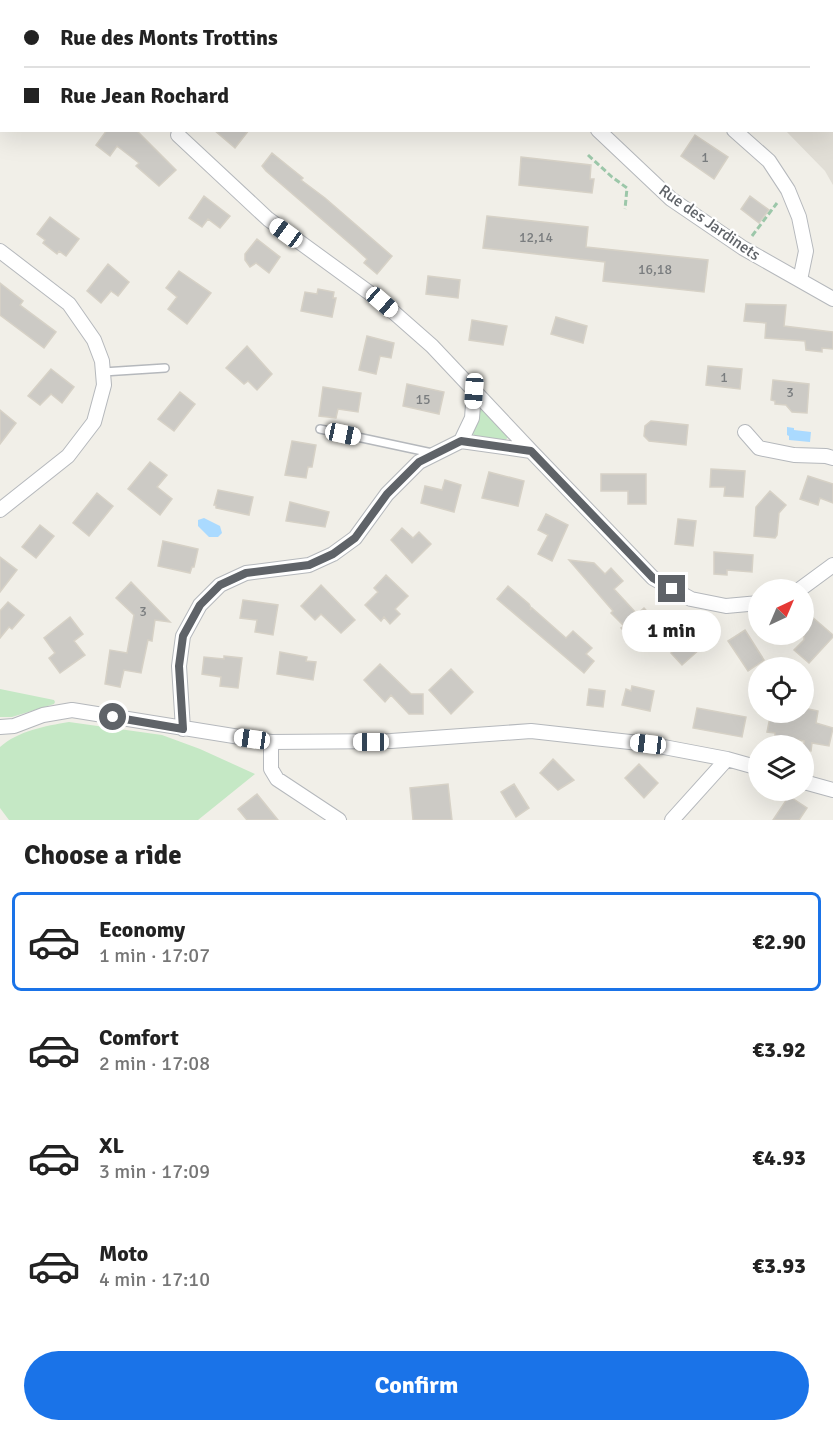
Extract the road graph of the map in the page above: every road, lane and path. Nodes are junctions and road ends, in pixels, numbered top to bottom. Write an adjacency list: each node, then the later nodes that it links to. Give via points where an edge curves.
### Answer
1 (600, 132): 9 (street, Rue des Jardinets, via 671,199 743,248)
2 (736, 132): 5 (street, via 769,160)
3 (178, 135): 13 (street, via 268,219 390,309)
4 (588, 154): 6 (path, via 627,188)
5 (788, 190): 7 (path); 9 (street, via 806,251)
6 (625, 209)
7 (761, 224)
8 (0, 251): 12 (street, via 69,304 94,340)
9 (800, 280): 10 (street, Rue des Jardinets)
10 (833, 299)
11 (165, 368): 12 (lane)
12 (103, 372): 20 (street, via 104,385 94,422 69,456)
13 (474, 391): 16 (street, via 472,418); 17 (street)
14 (320, 429): 18 (lane)
15 (745, 432): 19 (street, via 759,448)
16 (461, 441): 17 (street); 18 (street)
17 (531, 451): 23 (street, via 653,578 691,599 726,606)
18 (435, 453): 25 (street, via 403,476 355,538 333,554 309,565 246,573 220,585 200,605 183,636 179,666)
19 (833, 458)
20 (0, 510)
21 (833, 565): 22 (street)
22 (814, 579)
23 (748, 604)
24 (0, 727): 25 (street, via 72,710)
25 (183, 729): 26 (street)
26 (271, 742): 27 (street, via 392,741 531,731 648,744); 31 (street, via 271,769 277,779)
27 (728, 759): 28 (street); 32 (street)
28 (748, 765)
29 (814, 785): 30 (street)
30 (833, 790)
31 (333, 819)
32 (672, 820)

